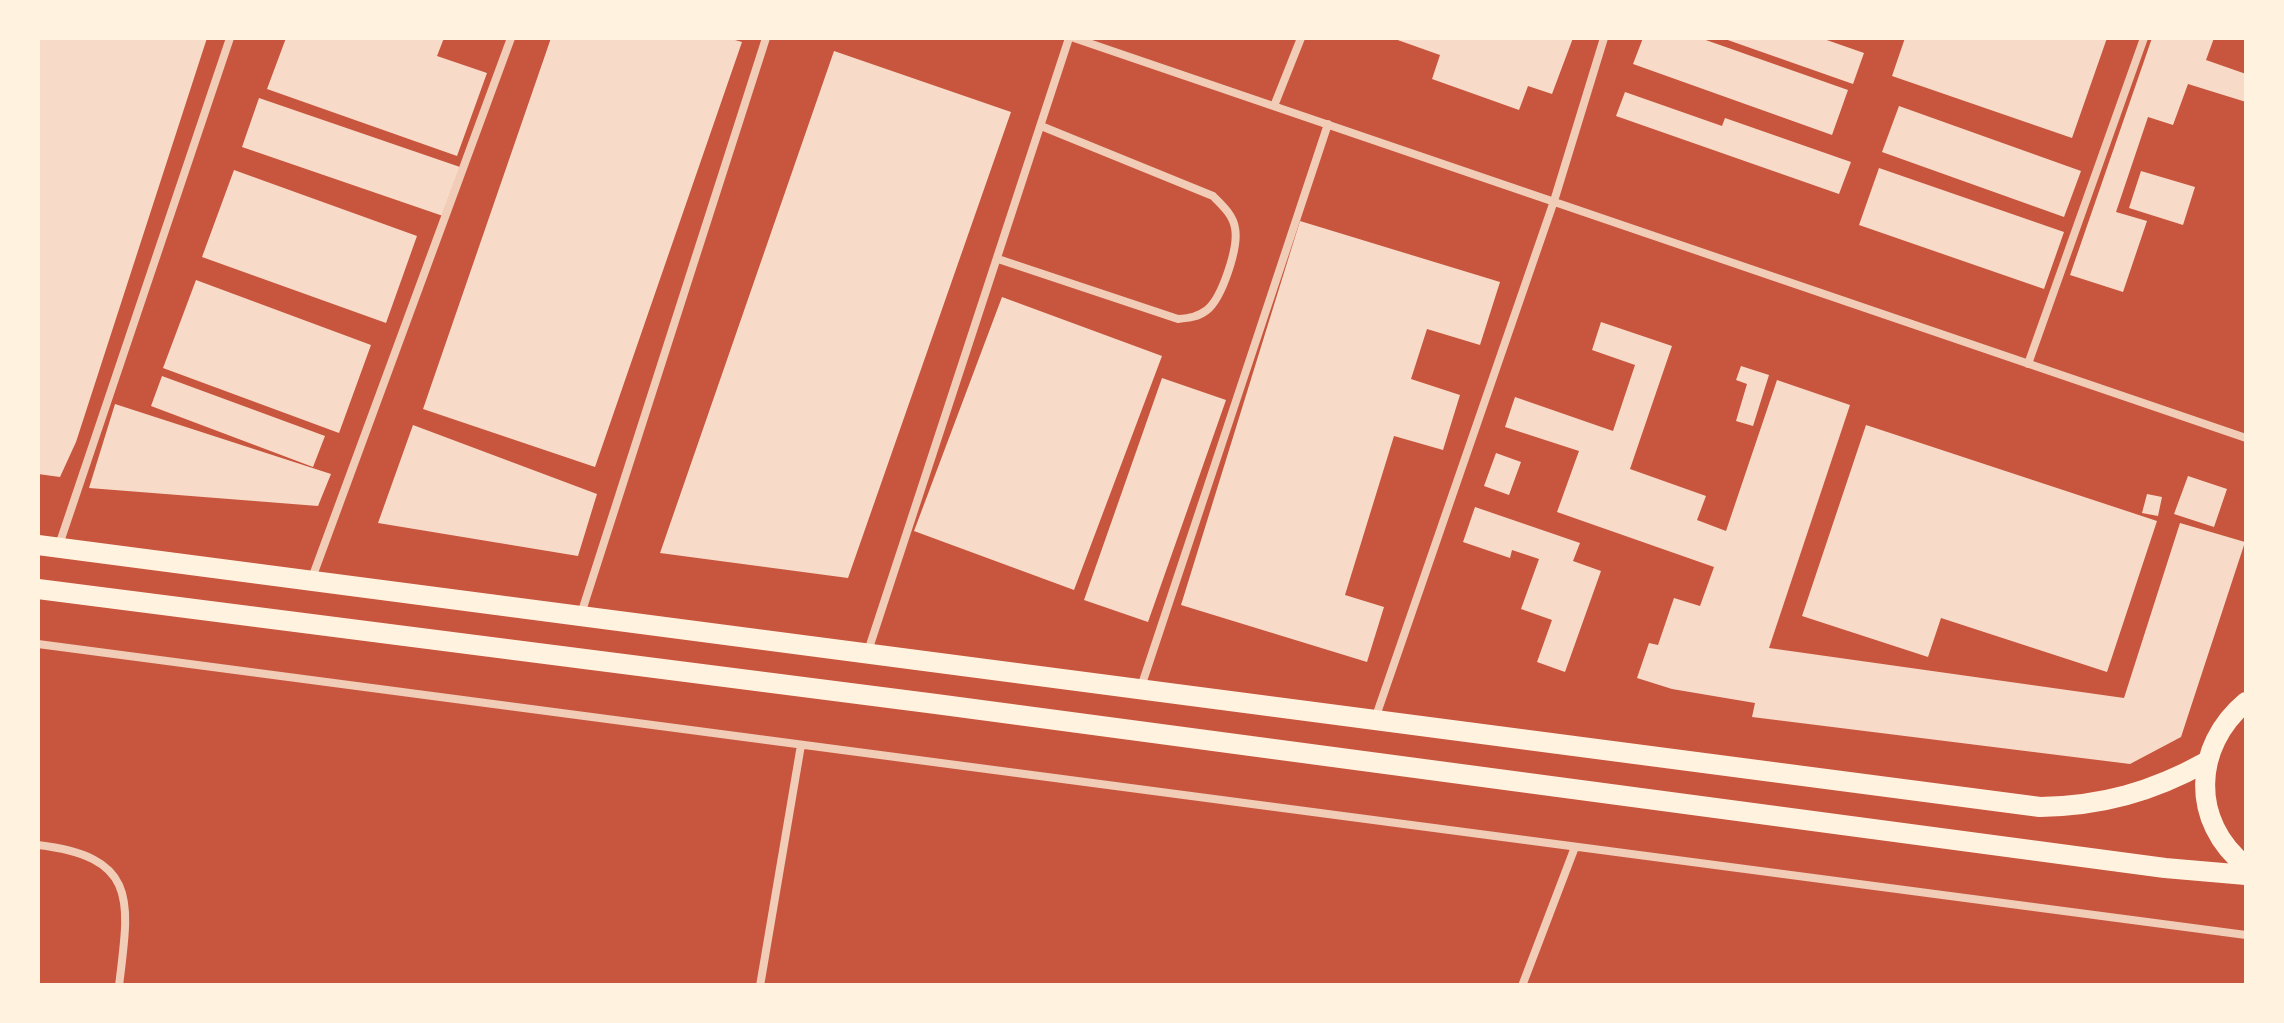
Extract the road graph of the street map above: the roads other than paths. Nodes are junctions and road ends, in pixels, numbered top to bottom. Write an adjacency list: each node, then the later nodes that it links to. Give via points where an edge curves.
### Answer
1 (230, 38): 15 (lane)
2 (511, 38): 16 (lane)
3 (766, 38): 18 (lane)
4 (1072, 38): 8 (lane); 10 (lane)
5 (1301, 38): 8 (lane)
6 (1604, 38): 11 (lane)
7 (2144, 38): 13 (lane)
8 (1274, 106): 9 (lane)
9 (1328, 124): 11 (lane); 21 (lane)
10 (1041, 126): 12 (lane); 12 (lane, via 1213,196 1228,210 1236,246 1216,301 1192,318)
11 (1554, 201): 13 (lane); 23 (lane)
12 (998, 260): 20 (lane)
13 (2028, 364): 14 (lane)
14 (2246, 438)
15 (48, 546): 16 (main road)
16 (312, 580): 18 (main road)
17 (38, 589): 29 (main road)
18 (580, 615): 20 (main road)
19 (38, 644): 24 (lane)
20 (868, 651): 21 (main road)
21 (1140, 687): 23 (main road)
22 (2246, 701): 25 (main road, via 2227,720)
23 (1374, 721): 25 (main road, via 2040,807 2143,792)
24 (801, 745): 27 (lane); 32 (lane)
25 (2206, 762): 28 (main road, via 2210,818)
26 (38, 845): 31 (lane, via 81,852 118,883 128,913)
27 (1575, 846): 30 (lane); 33 (lane)
28 (2246, 866)
29 (2246, 876)
30 (2246, 935)
31 (118, 986)
32 (760, 986)
33 (1522, 986)

